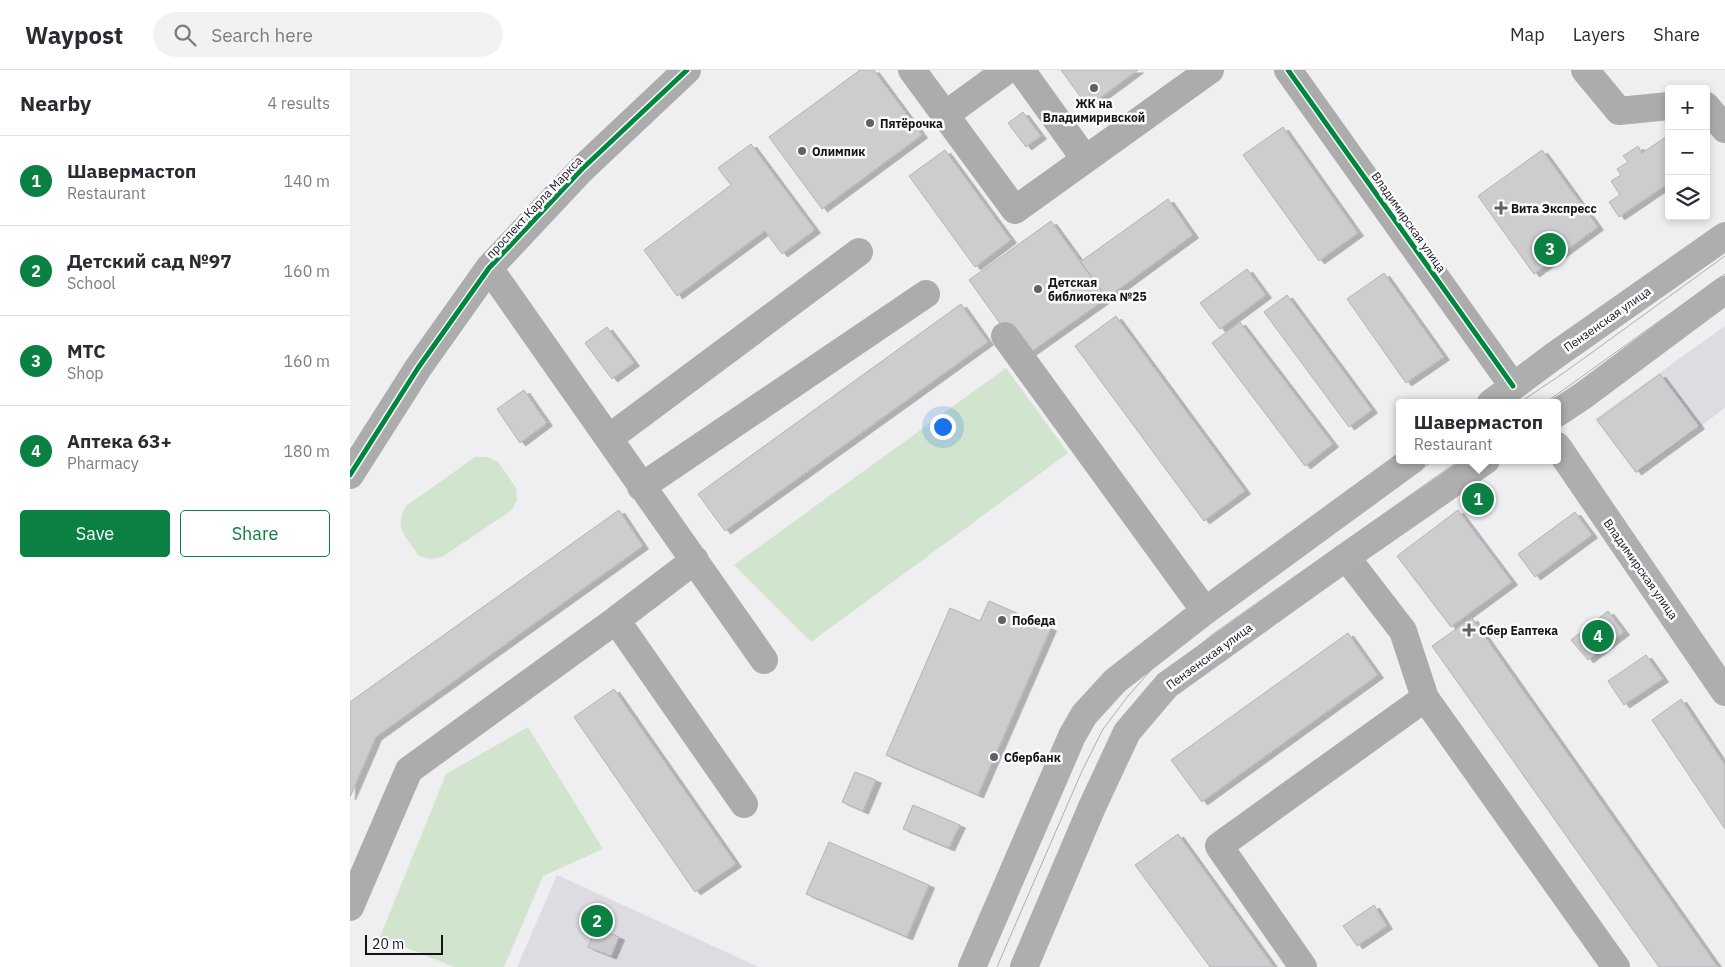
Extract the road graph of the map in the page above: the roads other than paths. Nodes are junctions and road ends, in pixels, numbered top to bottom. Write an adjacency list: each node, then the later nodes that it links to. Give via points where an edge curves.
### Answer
1 (687, 70): 15 (street, проспект Карла Маркса, via 582,169)
2 (912, 70): 10 (street)
3 (1007, 70): 10 (street)
4 (1021, 70): 12 (street)
5 (1210, 70): 12 (street)
6 (1288, 70): 19 (street, Владимирская улица)
7 (1585, 70): 8 (street, via 1619,111)
8 (1665, 106)
9 (1710, 111): 11 (street)
10 (945, 115): 12 (street, via 1015,210)
11 (1725, 129)
12 (1086, 159)
13 (1725, 236): 19 (main road, Пензенская улица)
14 (859, 252): 22 (street)
15 (489, 268): 22 (street); 26 (street, проспект Карла Маркса, via 418,368)
16 (1725, 290): 21 (main road)
17 (926, 294): 27 (street)
18 (1005, 336): 30 (street)
19 (1518, 394): 20 (main road, Пензенская улица)
20 (1503, 399)
21 (1561, 410)
22 (609, 438): 27 (street)
23 (1561, 452): 33 (main road, Владимирская улица)
24 (1406, 464): 30 (main road)
25 (1480, 464): 28 (main road, Пензенская улица)
26 (350, 475)
27 (641, 487): 29 (street)
28 (1346, 557): 34 (street, via 1403,631); 38 (main road, Пензенская улица, via 1167,685 1127,732)
29 (695, 560): 31 (street); 32 (street)
30 (1205, 610): 37 (main road, via 1115,681 1084,715)
31 (616, 620): 35 (street); 36 (street, via 409,770)
32 (764, 660)
33 (1725, 692)
34 (1425, 698): 39 (street, via 1219,846); 40 (street)
35 (744, 804)
36 (350, 907)
37 (972, 967)
38 (1024, 967)
39 (1303, 967)
40 (1616, 967)

